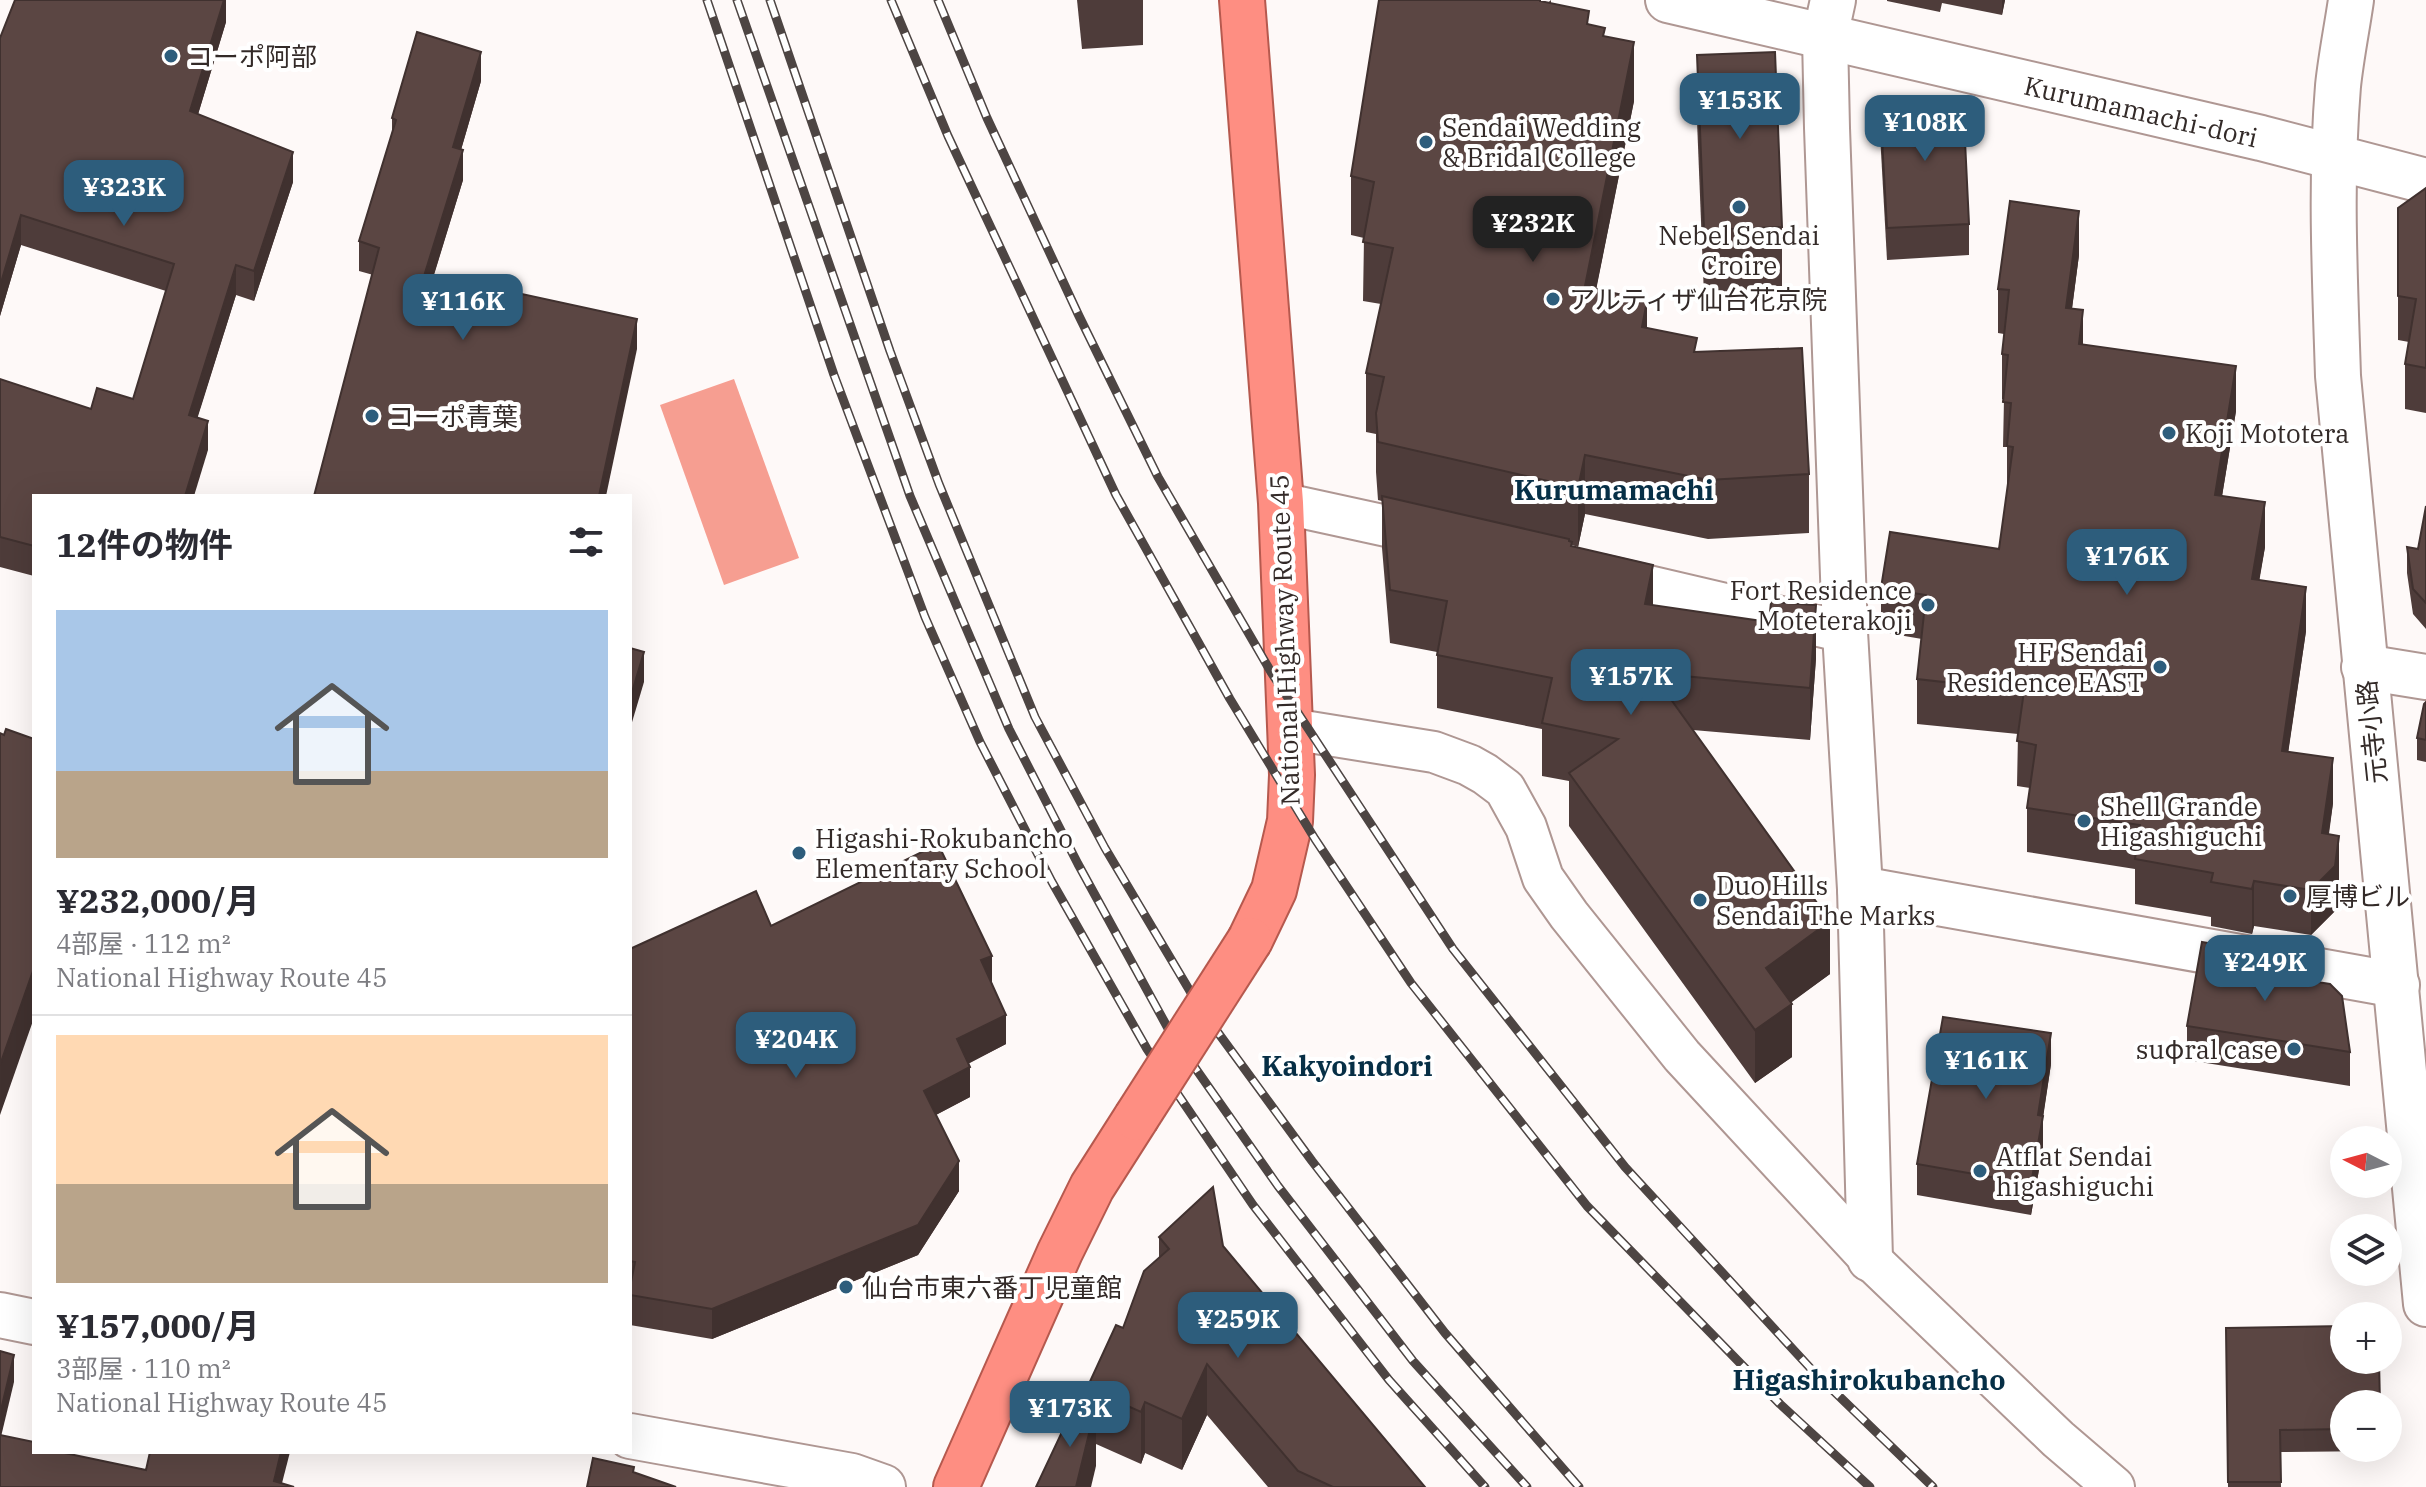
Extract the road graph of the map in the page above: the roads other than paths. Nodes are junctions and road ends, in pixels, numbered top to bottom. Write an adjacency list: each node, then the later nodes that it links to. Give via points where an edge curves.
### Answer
1 (1242, 0): 7 (highway, National Highway Route 45)
2 (1668, 0): 4 (street, Kurumamachi-dori)
3 (2351, 0): 5 (street, 元寺小路, via 2338,84)
4 (1829, 19): 5 (street, Kurumamachi-dori); 10 (street)
5 (2335, 158): 6 (street, Kurumamachi-dori); 11 (street, 元寺小路, via 2338,376)
6 (2426, 181)
7 (1281, 503): 8 (street); 13 (highway, National Highway Route 45)
8 (1479, 547)
9 (1570, 568): 10 (street)
10 (1845, 632): 14 (street)
11 (2364, 667): 12 (street); 15 (street, 元寺小路)
12 (2426, 677)
13 (1291, 729): 16 (street, via 1434,752 1477,769 1505,789 1526,827 1543,878 1569,915 1682,1056); 22 (highway, National Highway Route 45, bridge, via 1290,821 1274,890 1250,940 1092,1187)
14 (1860, 889): 15 (street); 16 (street)
15 (2397, 985): 17 (street, 元寺小路)
16 (1870, 1259): 23 (street)
17 (2426, 1304)
18 (0, 1315): 19 (street)
19 (32, 1322)
20 (632, 1436): 21 (street, via 852,1476)
21 (883, 1487)
22 (956, 1487)
23 (2114, 1487)

